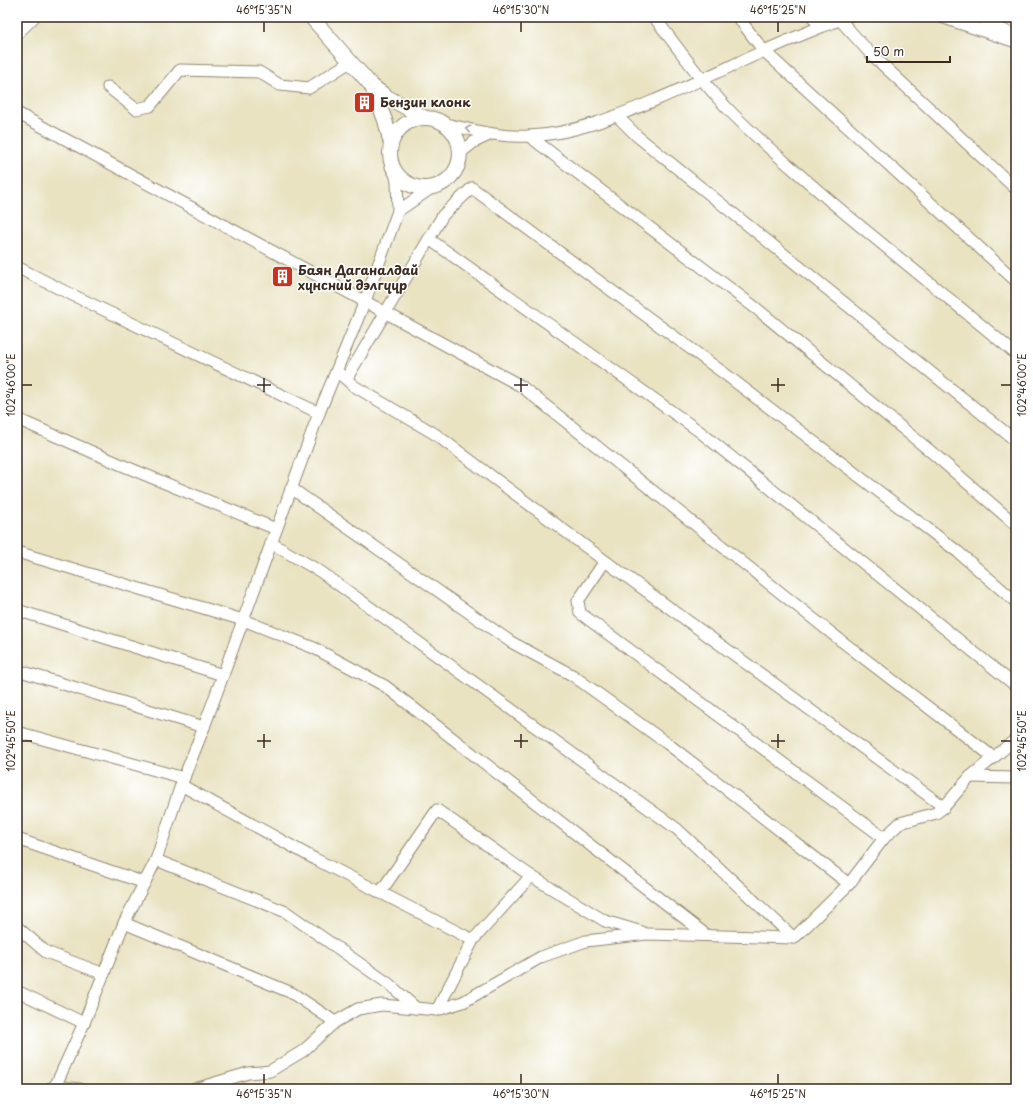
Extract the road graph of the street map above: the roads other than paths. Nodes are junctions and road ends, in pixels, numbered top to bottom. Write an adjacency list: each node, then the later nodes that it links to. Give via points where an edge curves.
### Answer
1 (34, 17): 10 (street)
2 (311, 17): 14 (main road)
3 (654, 17): 15 (street)
4 (738, 17): 13 (street)
5 (813, 17): 9 (street)
6 (941, 17): 12 (street)
7 (978, 17): 11 (street)
8 (844, 18): 9 (street); 28 (street, via 870,54)
9 (819, 27): 13 (street)
10 (17, 34)
11 (1016, 36)
12 (1016, 42)
13 (763, 50): 15 (street); 32 (street)
14 (350, 62): 16 (main road); 17 (street, via 309,88 280,85 259,72 180,70 150,106 136,109)
15 (702, 80): 19 (street); 35 (street, via 730,112 802,176)
16 (371, 85): 20 (main road, via 398,104); 24 (main road)
17 (108, 87)
18 (17, 113): 33 (street)
19 (617, 116): 23 (street, via 576,129); 40 (street, via 638,136)
20 (425, 118): 21 (main road, via 436,119); 24 (main road, via 404,125)
21 (446, 124): 22 (street, one-way to 21); 25 (main road, via 459,142)
22 (491, 134): 23 (street); 25 (street, via 474,142)
23 (529, 136): 42 (street, via 757,309)
24 (392, 144): 26 (main road)
25 (460, 153): 27 (main road, via 458,165 452,175)
26 (394, 168): 27 (main road, via 410,184); 29 (street)
27 (433, 187): 29 (street)
28 (1016, 188)
29 (398, 211): 33 (street)
30 (429, 239): 34 (street); 47 (street, via 443,215 472,188 726,374 958,552); 52 (street, via 699,431)
31 (17, 267): 38 (street)
32 (1016, 281)
33 (365, 301): 34 (street); 36 (street)
34 (387, 312): 37 (street); 56 (street, via 521,386 835,636)
35 (1016, 354)
36 (337, 372): 37 (street); 38 (street)
37 (347, 378): 46 (street, via 354,386 435,434)
38 (319, 413): 41 (street)
39 (17, 418): 43 (street)
40 (1016, 441)
41 (291, 488): 43 (street); 66 (street, via 511,642 572,675 668,744)
42 (1016, 525)
43 (276, 529): 44 (street)
44 (271, 543): 49 (street); 72 (street, via 327,576 677,829)
45 (17, 552): 49 (street)
46 (606, 561): 60 (street); 61 (street, via 578,601 580,613)
47 (1016, 602)
48 (17, 610): 51 (street)
49 (243, 620): 51 (street); 71 (street, via 314,648 385,686)
50 (17, 670): 53 (street)
51 (223, 675): 53 (street)
52 (1016, 686)
53 (204, 727): 59 (street)
54 (17, 732): 59 (street)
55 (1016, 739): 56 (street)
56 (993, 757): 57 (street)
57 (970, 776): 58 (street); 60 (street)
58 (1016, 778)
59 (182, 781): 63 (street); 67 (street, via 315,859)
60 (944, 807): 61 (street, via 936,813 900,823)
61 (884, 838): 66 (street)
62 (17, 839): 65 (street)
63 (156, 860): 65 (street); 76 (street, via 286,912 389,984)
64 (531, 876): 67 (street, via 437,810); 70 (street, via 605,921); 73 (street)
65 (145, 883): 68 (street)
66 (849, 884): 72 (street)
67 (380, 893): 73 (street)
68 (124, 922): 74 (street); 78 (street, via 292,993)
69 (17, 927): 74 (street, via 46,952)
70 (647, 934): 71 (street); 77 (street, via 586,941 541,957 463,1002)
71 (705, 934): 72 (street)
72 (794, 938)
73 (473, 940): 77 (street)
74 (104, 974): 79 (street)
75 (17, 991): 79 (street)
76 (416, 1008): 77 (street); 78 (street, via 382,1005 358,1009)
77 (437, 1010)
78 (335, 1022): 82 (street, via 303,1051 270,1071 248,1073)
79 (84, 1023): 80 (street)
80 (52, 1088): 81 (street)
81 (80, 1089)
82 (195, 1089)

